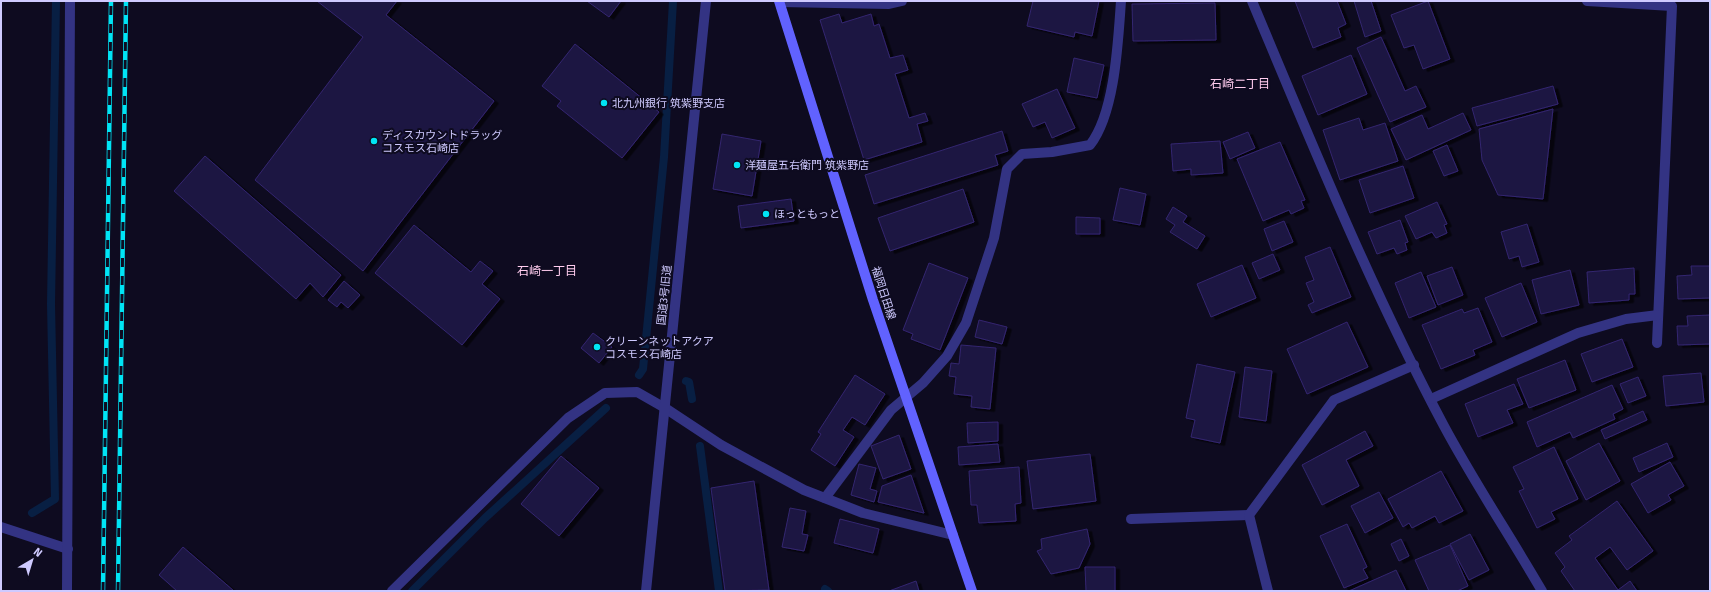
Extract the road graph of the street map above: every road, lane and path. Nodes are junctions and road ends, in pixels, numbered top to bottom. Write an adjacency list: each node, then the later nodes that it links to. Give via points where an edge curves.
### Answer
1 (70, 1): 19 (street)
2 (706, 1): 13 (street, 国道3号旧道)
3 (902, 1): 7 (street, via 889,4)
4 (1121, 1): 11 (street, via 1113,81 1098,135 1090,145 1022,154 1007,169 994,238 966,324 947,356)
5 (1252, 1): 10 (street, via 1380,299)
6 (1587, 1): 8 (street, via 1672,6)
7 (780, 2): 11 (main road, 福岡日田線, via 870,293)
8 (1658, 315): 9 (street); 12 (street, via 1626,319 1578,333)
9 (1657, 343)
10 (1414, 365): 12 (street); 15 (street, via 1334,400)
11 (906, 397): 14 (street, via 891,410); 18 (main road, 福岡日田線)
12 (1431, 399): 25 (street)
13 (665, 408): 14 (street, via 721,445 804,490); 21 (street, via 637,392 605,393 568,418); 22 (street, 国道3号旧道)
14 (825, 498): 18 (street, via 863,513)
15 (1250, 515): 16 (street); 24 (street)
16 (1131, 519)
17 (1, 527): 19 (street)
18 (953, 535): 23 (main road, 福岡日田線)
19 (68, 549): 20 (street)
20 (67, 591)
21 (392, 591)
22 (646, 591)
23 (972, 591)
24 (1268, 591)
25 (1542, 591)

